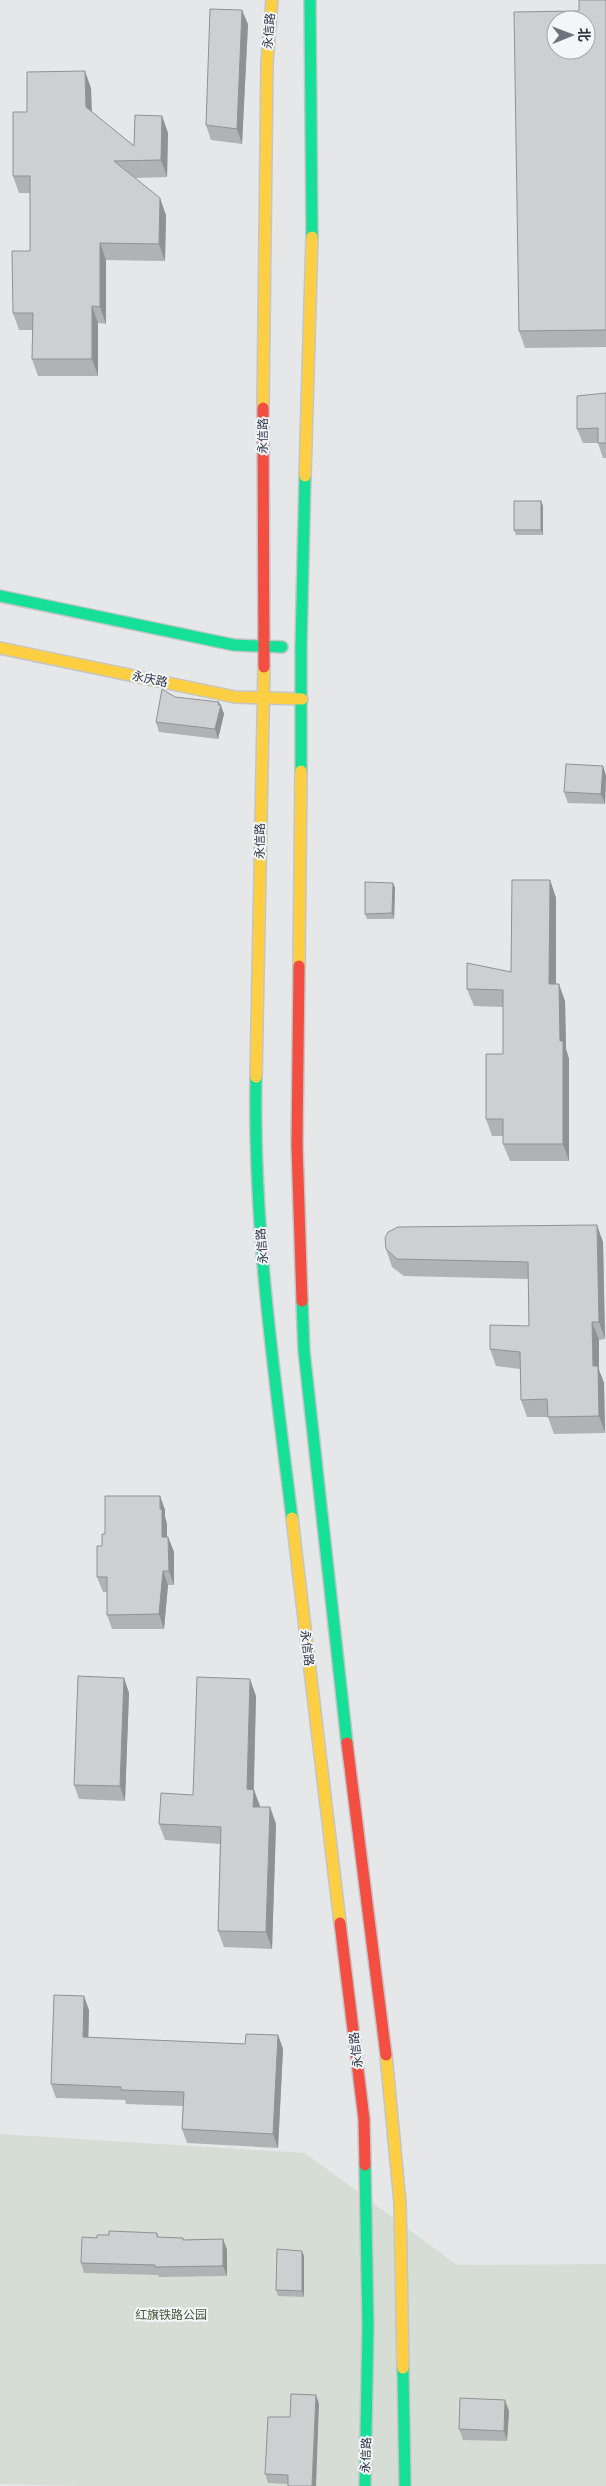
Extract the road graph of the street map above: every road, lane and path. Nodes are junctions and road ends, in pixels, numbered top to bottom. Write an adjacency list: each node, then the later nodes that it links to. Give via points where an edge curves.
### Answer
1 (272, 0): 4 (street, 永信路, via 266,63 262,475)
2 (310, 0): 5 (street, via 313,185)
3 (0, 596): 4 (street, via 234,645)
4 (264, 646): 5 (street); 7 (street, 永信路)
5 (301, 647): 8 (street)
6 (0, 648): 7 (street, 永庆路, via 235,697)
7 (262, 698): 8 (street, 永庆路); 9 (street, 永信路, via 255,1136 270,1338 364,2119 368,2326)
8 (302, 699): 10 (street, via 298,1144 304,1351 354,1808 386,2050 400,2203)
9 (365, 2486)
10 (405, 2486)

